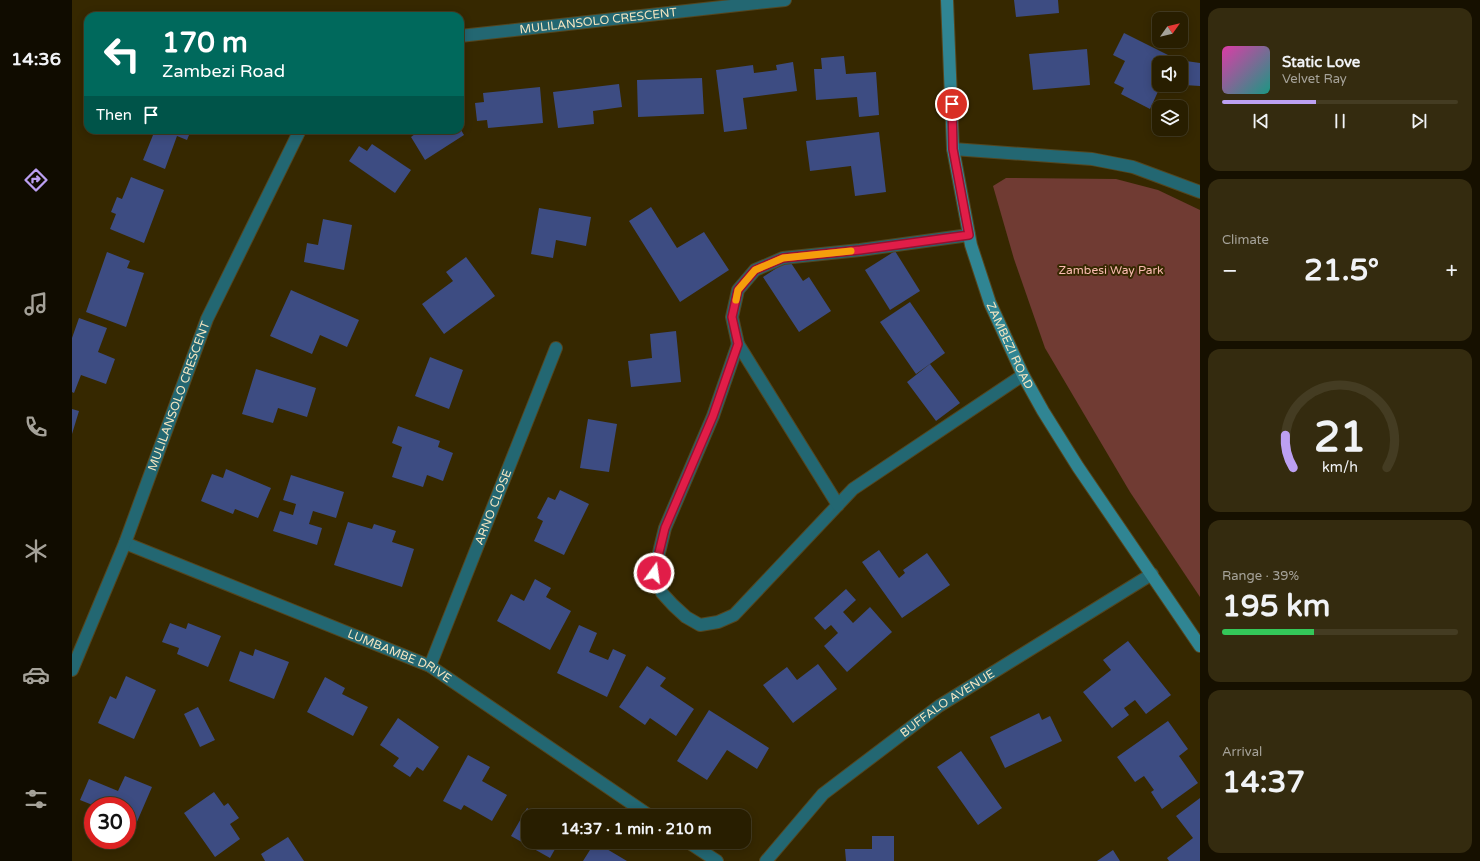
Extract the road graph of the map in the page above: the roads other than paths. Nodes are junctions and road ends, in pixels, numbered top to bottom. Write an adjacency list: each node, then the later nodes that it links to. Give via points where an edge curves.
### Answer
1 (784, 0): 3 (street, MULILANSOLO CRESCENT)
2 (947, 0): 5 (main road, ZAMBEZI ROAD)
3 (464, 36)
4 (298, 134): 12 (street, MULILANSOLO CRESCENT, via 207,319)
5 (953, 149): 6 (street, via 1092,159 1133,167); 7 (main road, ZAMBEZI ROAD)
6 (1200, 192)
7 (969, 235): 8 (street, via 783,258 755,270 738,290 732,317); 10 (main road, ZAMBEZI ROAD, via 990,303)
8 (738, 344): 11 (street); 11 (street, via 713,416 665,528 654,573 662,593 682,613 700,625 718,622 734,615)
9 (556, 348): 15 (street, ARNO CLOSE)
10 (1023, 375): 11 (street, via 854,489); 13 (main road, ZAMBEZI ROAD, via 1078,467)
11 (838, 505)
12 (125, 543): 15 (street, LUMBAMBE DRIVE); 16 (street, MULILANSOLO CRESCENT)
13 (1152, 574): 14 (main road, ZAMBEZI ROAD); 20 (street, BUFFALO AVENUE, via 939,706 824,794)
14 (1200, 646)
15 (430, 666): 17 (street, LUMBAMBE DRIVE)
16 (72, 670)
17 (640, 809)
18 (699, 849): 19 (street)
19 (717, 861)
20 (766, 861)

